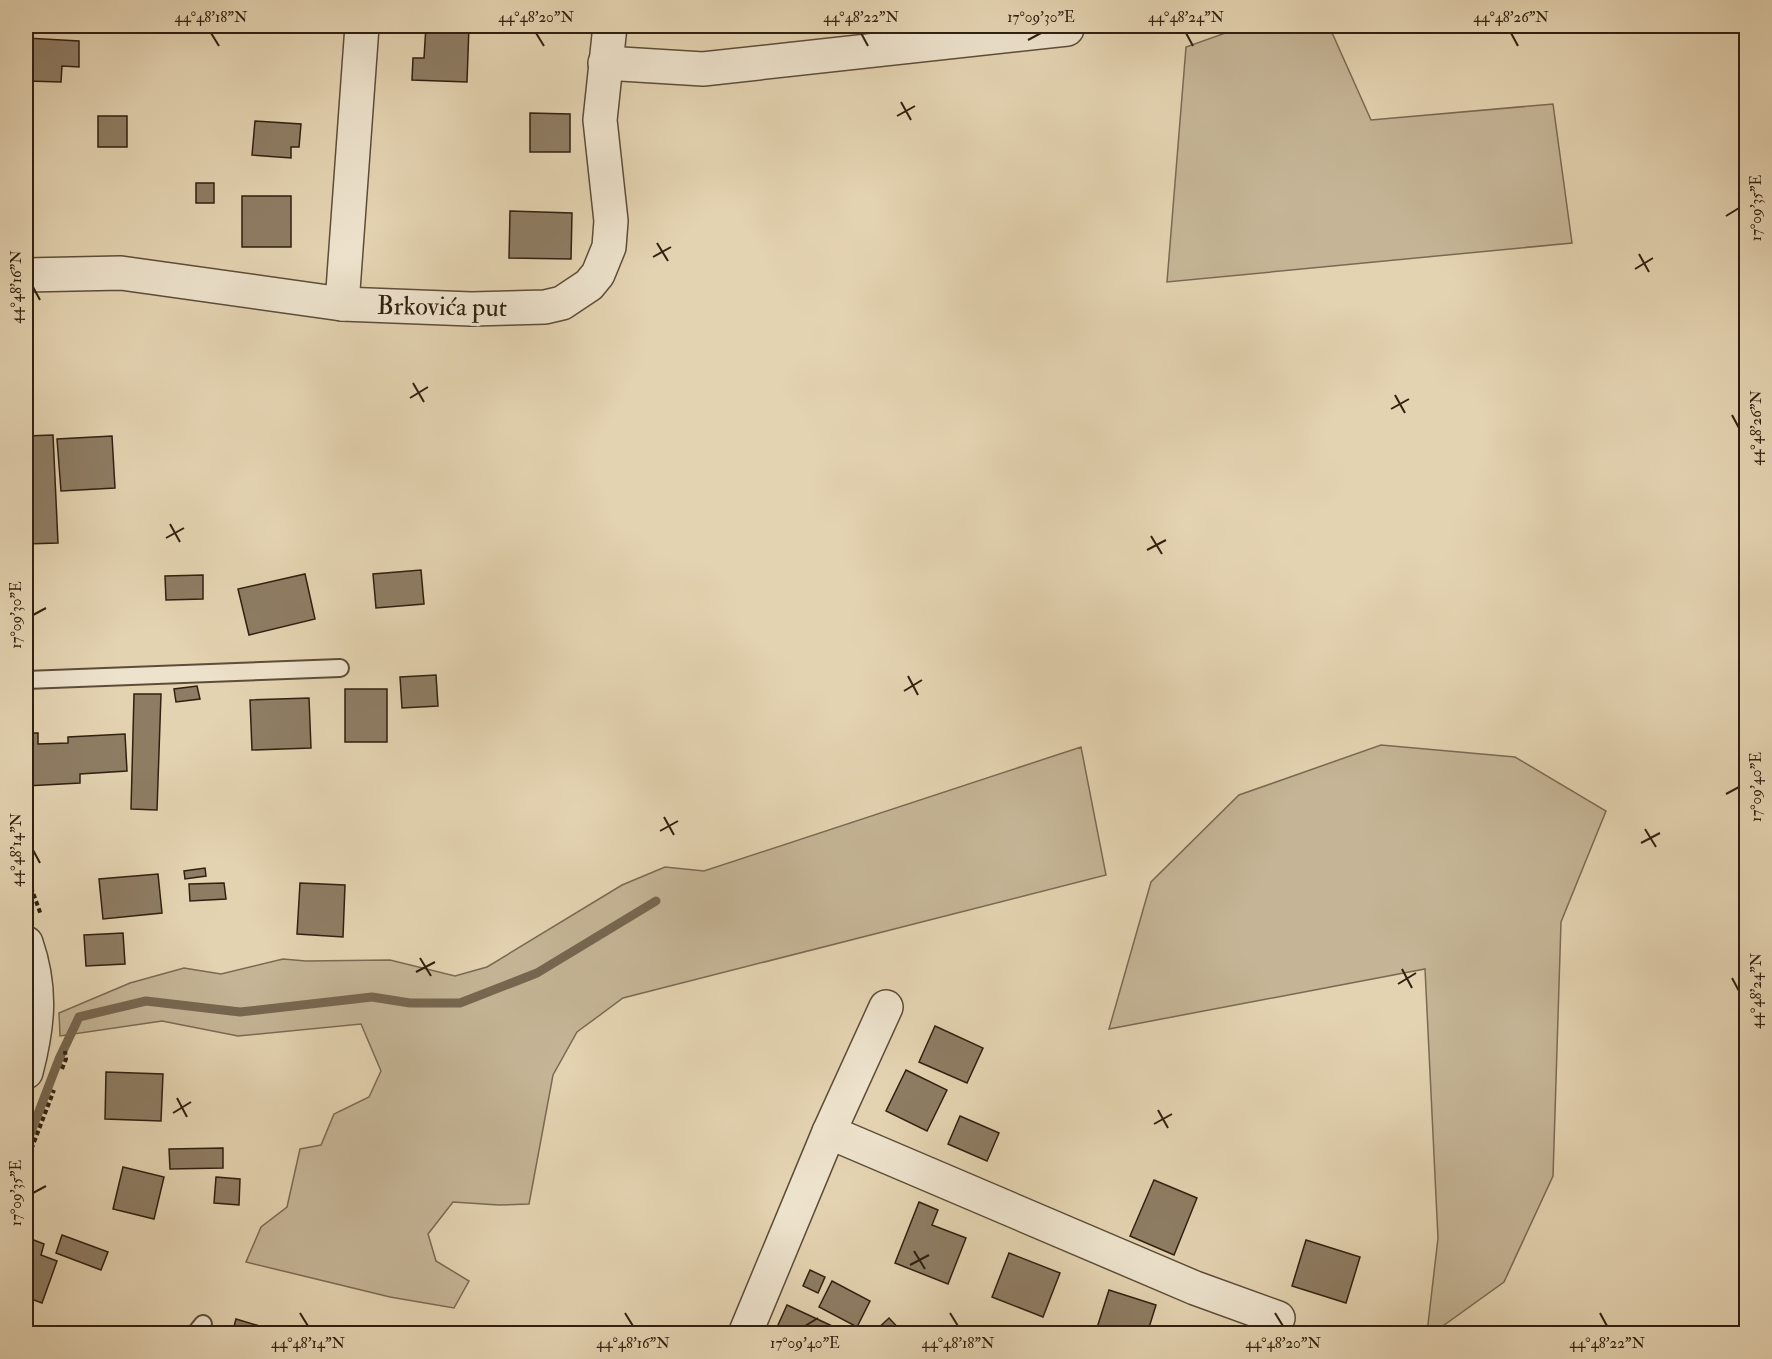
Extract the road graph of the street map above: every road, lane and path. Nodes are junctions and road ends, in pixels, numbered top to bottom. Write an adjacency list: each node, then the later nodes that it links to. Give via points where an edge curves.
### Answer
1 (362, 26): 6 (street)
2 (610, 26): 4 (street, Brkovića put)
3 (1067, 29): 4 (street, via 703,69)
4 (605, 63): 6 (street, Brkovića put, via 600,120 609,247 590,285 562,303 545,307 471,309)
5 (26, 275): 6 (street, Brkovića put, via 121,273)
6 (342, 304)
7 (340, 668): 8 (lane)
8 (26, 680)
9 (26, 943): 11 (street, via 38,1003)
10 (886, 1007): 12 (street)
11 (26, 1072)
12 (829, 1132): 13 (street, via 1195,1288); 14 (street)
13 (1278, 1318)
14 (745, 1334)

